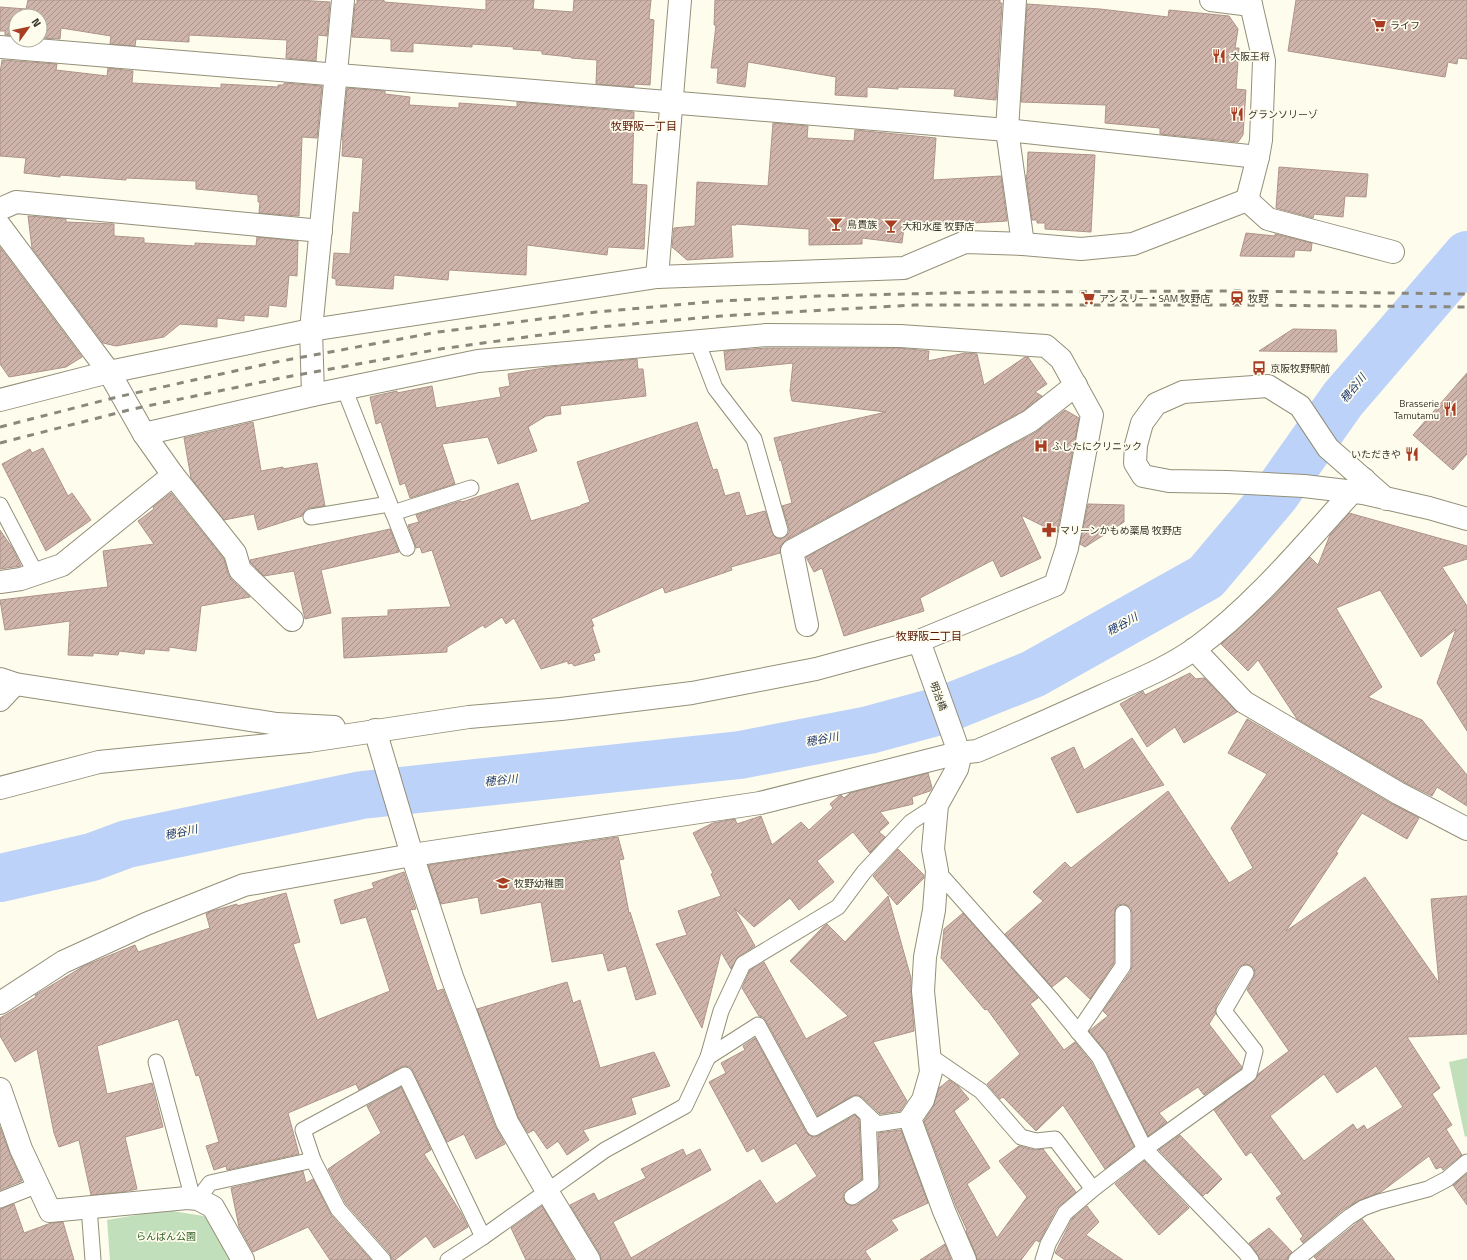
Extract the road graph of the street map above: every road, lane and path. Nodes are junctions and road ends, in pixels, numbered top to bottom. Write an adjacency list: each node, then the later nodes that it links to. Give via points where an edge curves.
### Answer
1 (343, 0): 7 (street)
2 (680, 0): 8 (street)
3 (1015, 0): 9 (street)
4 (1211, 0): 5 (street)
5 (1250, 3): 10 (street, via 1264,61)
6 (0, 47): 7 (street)
7 (336, 75): 8 (street); 14 (street)
8 (672, 102): 9 (street); 17 (street)
9 (1007, 130): 10 (street); 15 (street)
10 (1258, 157): 11 (street)
11 (1247, 200): 15 (street, via 1133,244 1082,250); 16 (street, via 1268,219)
12 (0, 209): 14 (street, via 16,202)
13 (0, 226): 20 (street)
14 (321, 232): 18 (street)
15 (1023, 244): 17 (street, via 965,242 904,268)
16 (1393, 252)
17 (657, 277): 18 (street)
18 (311, 330): 20 (street); 23 (street)
19 (697, 341): 21 (street, via 766,335 900,336 1046,346 1061,359); 22 (street, via 478,361); 33 (lane, via 715,388 754,439)
20 (109, 372): 24 (street); 25 (street)
21 (1076, 385): 38 (street, via 1030,421 792,551); 39 (street, via 1092,415 1066,548 1055,585)
22 (344, 388): 23 (street); 30 (lane)
23 (313, 395): 25 (street)
24 (0, 400)
25 (144, 434): 26 (street)
26 (173, 475): 35 (street, via 62,565); 37 (street, via 234,553 240,570)
27 (1358, 485): 27 (street, via 1304,486 1169,481 1143,476 1135,463 1136,445 1142,423 1156,404 1183,392 1268,386 1300,406 1328,448); 32 (street, via 1386,499); 40 (street, via 1274,578 1223,626)
28 (471, 488): 30 (lane)
29 (0, 505): 35 (lane)
30 (391, 509): 31 (lane); 34 (lane)
31 (311, 517)
32 (1467, 519)
33 (780, 530)
34 (407, 548)
35 (36, 574): 36 (street)
36 (0, 582)
37 (292, 620)
38 (807, 624)
39 (921, 645): 43 (street, via 692,693 468,717); 44 (street, 明治橋)
40 (1194, 649): 44 (street, via 1133,683 977,751); 47 (street, via 1244,702 1398,793)
41 (7, 681): 42 (street); 43 (street, via 277,724)
42 (0, 700)
43 (377, 737): 45 (street, via 309,741 99,762); 48 (street)
44 (957, 747): 46 (street, via 957,769); 48 (street, via 760,803)
45 (0, 788)
46 (937, 805): 49 (street, via 933,849); 55 (lane, via 911,822 864,872 838,907 743,964 721,1011)
47 (1467, 829)
48 (411, 852): 52 (street, via 244,885 146,924 63,962); 65 (street, via 452,977 507,1122)
49 (937, 872): 53 (lane); 54 (street, via 923,991)
50 (1123, 913): 53 (lane, via 1123,966)
51 (1246, 973): 60 (lane, via 1224,1011 1255,1051 1249,1074)
52 (0, 1002)
53 (1078, 1032): 60 (lane, via 1099,1057)
54 (930, 1056): 59 (street, via 931,1072 923,1100); 64 (lane, via 981,1091 1021,1137 1036,1141 1055,1139)
55 (708, 1057): 58 (lane, via 758,1025 814,1128 856,1104); 65 (lane, via 684,1106 605,1150)
56 (156, 1062): 67 (lane)
57 (0, 1089): 63 (street, via 21,1149)
58 (868, 1116): 59 (lane, via 877,1124); 66 (lane, via 871,1184)
59 (910, 1119): 76 (street)
60 (1146, 1149): 64 (lane); 78 (lane)
61 (314, 1160): 67 (lane, via 210,1183); 70 (lane, via 304,1130 405,1075); 73 (lane, via 338,1209)
62 (1467, 1162): 79 (lane, via 1428,1189 1363,1208)
63 (38, 1185): 68 (lane); 69 (street, via 50,1211)
64 (1093, 1189): 77 (lane, via 1066,1213 1048,1244)
65 (547, 1191): 70 (lane); 75 (street)
66 (852, 1198)
67 (196, 1199): 69 (street); 72 (street, via 214,1207)
68 (0, 1200)
69 (89, 1207): 71 (lane)
70 (483, 1237): 74 (lane)
71 (93, 1260)
72 (243, 1260)
73 (383, 1260)
74 (448, 1260)
75 (589, 1260)
76 (965, 1260)
77 (1043, 1260)
78 (1251, 1260)
79 (1296, 1260)

